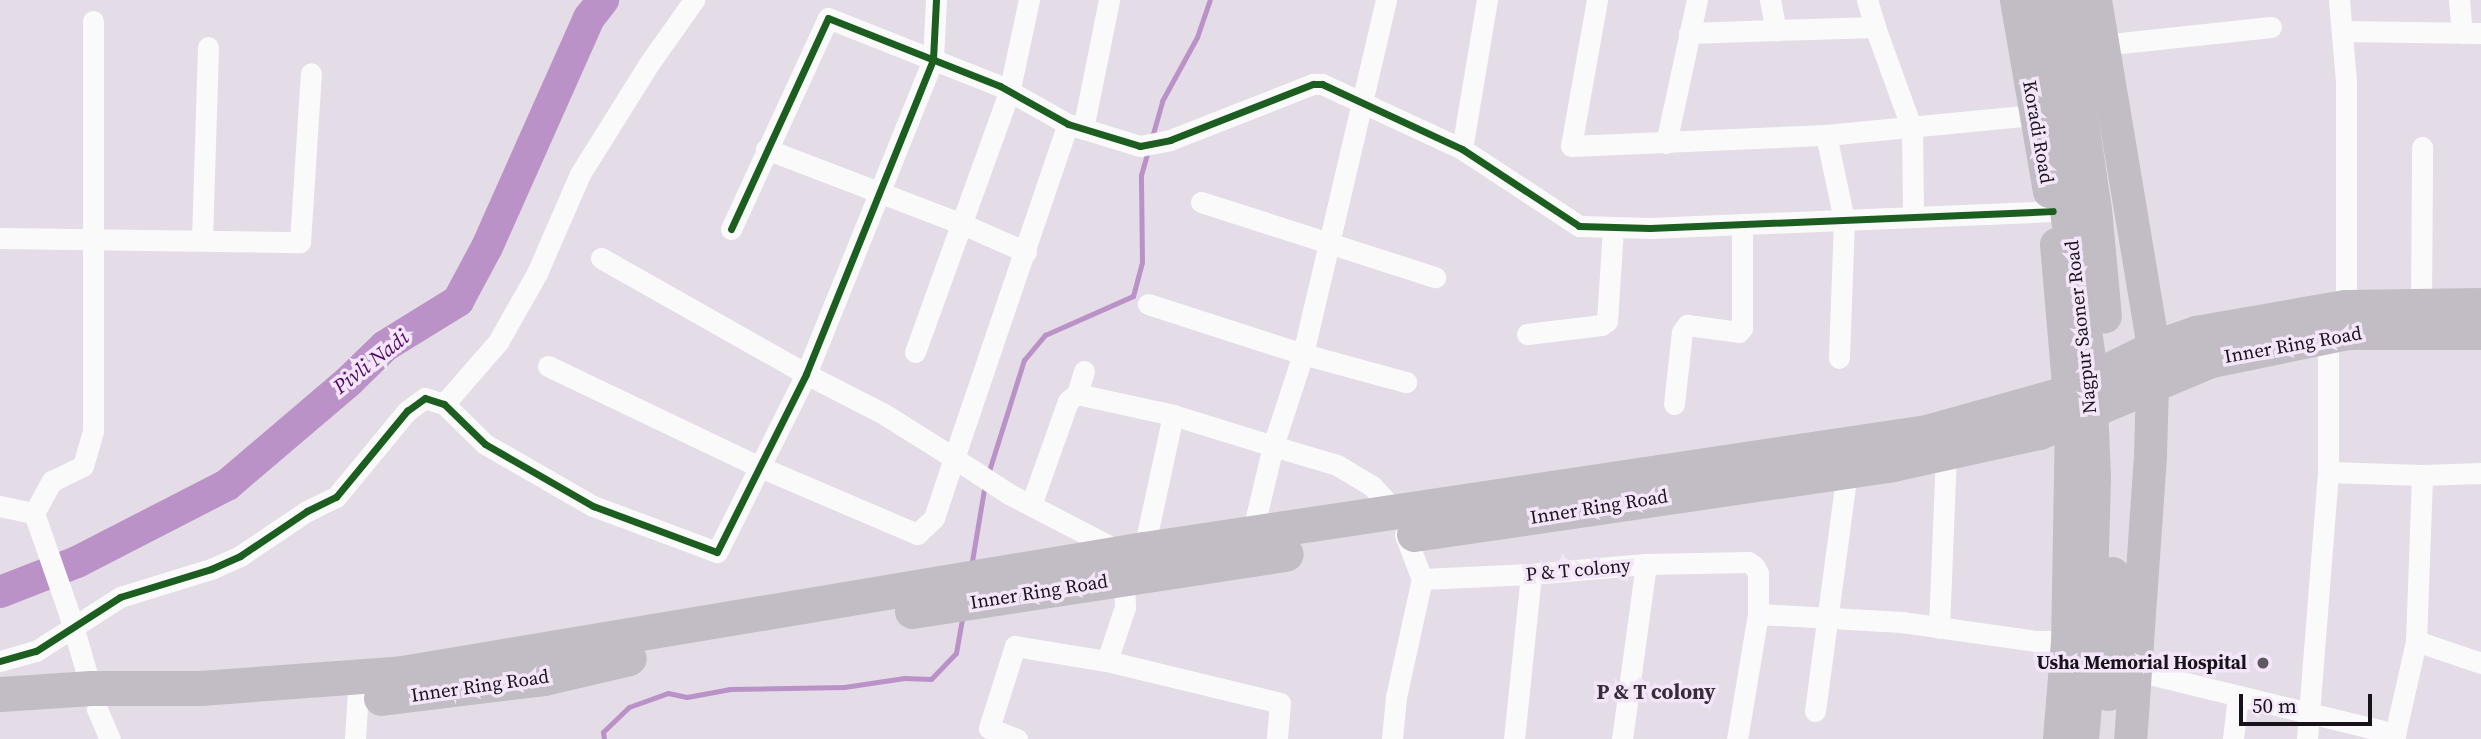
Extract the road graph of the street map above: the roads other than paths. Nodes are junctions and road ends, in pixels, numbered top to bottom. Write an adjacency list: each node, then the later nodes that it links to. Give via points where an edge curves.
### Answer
1 (694, 0): 74 (street, via 580,174 537,273 498,342)
2 (936, 0): 27 (street)
3 (1029, 0): 29 (street)
4 (1110, 0): 32 (street)
5 (1386, 0): 30 (street)
6 (1487, 0): 38 (street)
7 (1597, 0): 35 (street, via 1570,146)
8 (1698, 0): 23 (street)
9 (1770, 0): 21 (street)
10 (1867, 0): 19 (street)
11 (2016, 0): 31 (main road, Koradi Road)
12 (2037, 0): 123 (highway, Nagpur Saoner Road, via 2088,358 2093,491)
13 (2063, 0): 124 (highway, Nagpur Saoner Road, via 2094,209 2110,385 2113,640)
14 (2095, 0): 25 (main road)
15 (2339, 0): 22 (street)
16 (2459, 0): 24 (street)
17 (831, 9): 27 (street); 37 (street)
18 (93, 21): 48 (street)
19 (1875, 27): 21 (street); 33 (street)
20 (2271, 27): 25 (street)
21 (1776, 30): 23 (street)
22 (2342, 31): 24 (street); 60 (street, via 2347,81)
23 (1689, 33): 35 (street)
24 (2471, 33)
25 (2102, 45): 59 (main road)
26 (208, 47): 50 (street)
27 (933, 59): 29 (street); 39 (street)
28 (311, 73): 50 (street, via 300,242)
29 (1009, 93): 32 (street); 44 (street)
30 (1364, 104): 32 (street, via 1322,84 1312,84 1170,140 1140,146); 38 (street); 51 (street)
31 (2034, 115): 33 (street); 41 (main road, Koradi Road)
32 (1076, 126): 52 (street)
33 (1912, 129): 34 (street); 42 (street)
34 (1826, 135): 35 (street); 43 (street)
35 (1666, 143)
36 (2422, 147): 57 (street)
37 (766, 149): 39 (street); 47 (street)
38 (1462, 149): 46 (street, via 1579,226)
39 (880, 193): 44 (street); 70 (street)
40 (1201, 202): 51 (street)
41 (2053, 211): 42 (street); 62 (main road, Koradi Road)
42 (1913, 216): 43 (street)
43 (1844, 220): 45 (street); 67 (street)
44 (960, 223): 52 (street); 65 (street)
45 (1742, 224): 46 (street); 75 (street, via 1742,328 1739,332 1687,326 1682,332)
46 (1613, 227): 63 (street, via 1607,321 1601,326)
47 (731, 229)
48 (92, 237): 49 (street); 50 (street); 88 (street, via 93,430 83,466 52,481)
49 (0, 238)
50 (202, 239)
51 (1328, 240): 54 (street); 66 (street)
52 (1026, 252): 80 (street)
53 (601, 258): 70 (street)
54 (1435, 277)
55 (2481, 286): 57 (street)
56 (1148, 304): 66 (street)
57 (2433, 306): 58 (highway, Inner Ring Road); 60 (highway, Inner Ring Road)
58 (2481, 306)
59 (2147, 310): 62 (main road); 64 (main road)
60 (2340, 325): 61 (highway, Inner Ring Road); 64 (highway, Inner Ring Road, via 2196,332); 72 (highway, Inner Ring Road, via 2211,360); 83 (street)
61 (2481, 332)
62 (2065, 333): 76 (main road, Koradi Road)
63 (1527, 334)
64 (2153, 348): 72 (main road); 76 (highway, Inner Ring Road)
65 (915, 352)
66 (1303, 354): 71 (street); 78 (street)
67 (1839, 358)
68 (548, 366): 81 (street)
69 (1084, 371): 73 (street)
70 (806, 374): 80 (street); 81 (street)
71 (1406, 382)
72 (2153, 384): 76 (highway, Inner Ring Road); 105 (main road)
73 (1077, 394): 77 (street); 86 (street, via 1068,401)
74 (444, 404): 81 (street, via 485,444 593,506 717,552); 98 (street, via 425,398 407,411 336,496 240,556 120,597)
75 (1674, 404)
76 (2070, 404): 79 (highway, Inner Ring Road, via 2039,432); 89 (highway, Inner Ring Road, via 1999,413 1926,432); 100 (main road, Koradi Road)
77 (1173, 415): 78 (street); 91 (street)
78 (1273, 446): 89 (street, via 1338,465 1372,486); 90 (street)
79 (1946, 452): 82 (highway, Inner Ring Road); 99 (street)
80 (954, 457): 81 (street, via 934,518 917,534); 86 (street)
81 (760, 467)
82 (1847, 472): 89 (highway, Inner Ring Road); 97 (street)
83 (2328, 472): 85 (street); 112 (street)
84 (2481, 473): 85 (street)
85 (2422, 475): 101 (street)
86 (1031, 505): 91 (street)
87 (0, 506): 88 (street)
88 (34, 513): 98 (street)
89 (1400, 524): 90 (highway, Inner Ring Road); 91 (highway, Inner Ring Road); 94 (street)
90 (1252, 534): 91 (highway, Inner Ring Road)
91 (1131, 561): 95 (highway, Inner Ring Road); 103 (street, via 1125,607)
92 (1646, 564): 93 (street, P & T colony); 96 (street, via 1748,562 1758,573); 120 (street, P & T colony)
93 (1531, 574): 94 (street, P & T colony); 119 (street)
94 (1422, 579): 118 (street, via 1396,697)
95 (976, 593): 106 (highway, Inner Ring Road, via 924,585 402,673); 106 (highway, Inner Ring Road, via 544,678 404,696)
96 (1758, 614): 97 (street); 121 (street)
97 (1827, 618): 99 (street); 110 (street)
98 (72, 622): 102 (street, via 36,651); 111 (street)
99 (1939, 628): 100 (street)
100 (2067, 641): 109 (main road, Koradi Road)
101 (2416, 641): 104 (street); 114 (street)
102 (0, 661)
103 (1107, 661): 116 (street, via 1015,646 989,728); 117 (street, via 1280,703)
104 (2481, 663)
105 (2136, 682): 108 (street); 109 (main road); 125 (main road)
106 (360, 687): 111 (highway, Inner Ring Road); 115 (street)
107 (0, 695): 111 (highway, Inner Ring Road)
108 (2238, 696): 112 (street); 126 (street)
109 (2062, 698): 122 (main road, Koradi Road)
110 (1815, 711)
111 (99, 712): 113 (highway, Inner Ring Road)
112 (2307, 713): 114 (street); 127 (street)
113 (0, 719)
114 (2394, 736)
115 (355, 739)
116 (1017, 739)
117 (1277, 739)
118 (1392, 739)
119 (1514, 739)
120 (1622, 739)
121 (1737, 739)
122 (2059, 739)
123 (2081, 739)
124 (2104, 739)
125 (2130, 739)
126 (2233, 739)
127 (2307, 739)

